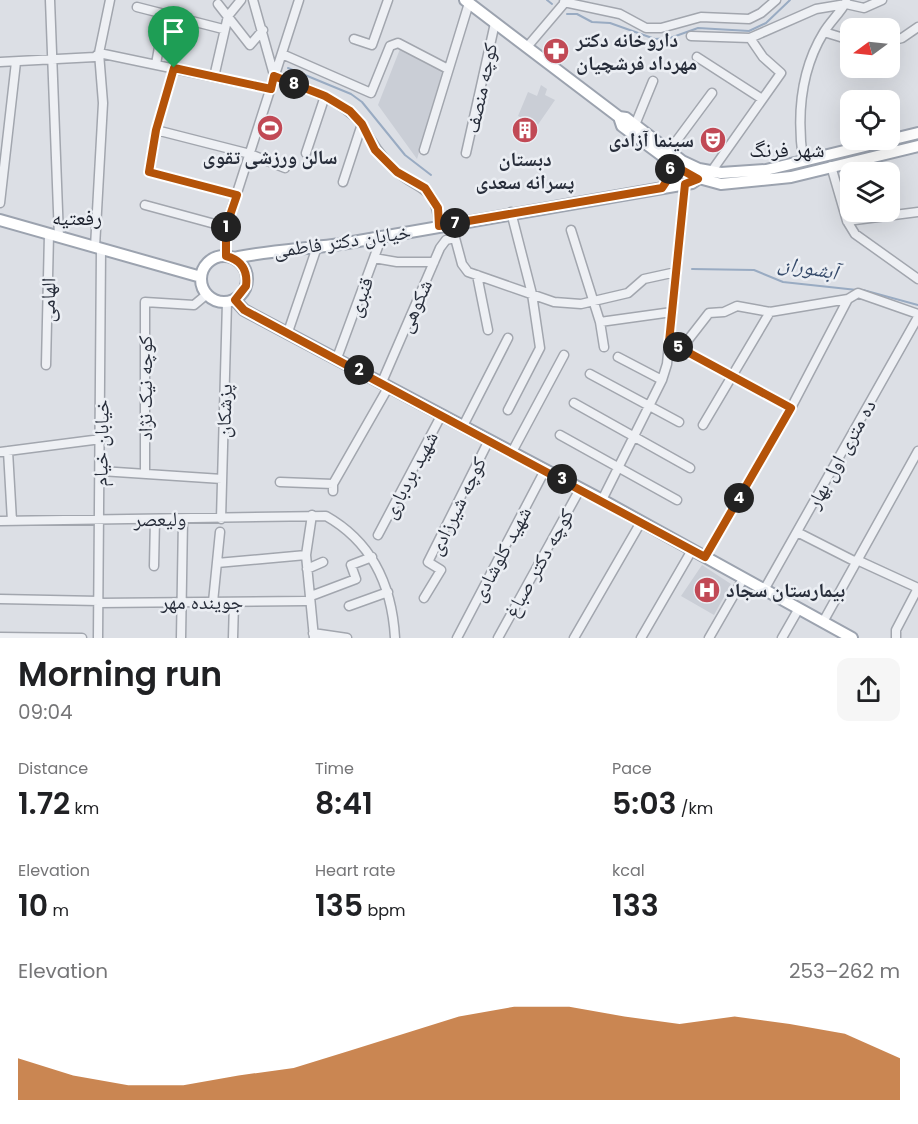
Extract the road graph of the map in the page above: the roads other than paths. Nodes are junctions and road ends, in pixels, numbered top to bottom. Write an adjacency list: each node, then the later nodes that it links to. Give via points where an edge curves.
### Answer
1 (50, 0): 30 (street, الهامی)
2 (110, 0): 27 (street, خیابان خیام)
3 (241, 0): 15 (street)
4 (253, 0): 19 (street)
5 (299, 0): 28 (street)
6 (388, 0): 25 (street, via 372,45)
7 (776, 0): 10 (street, via 749,19 701,16 661,28 646,28 620,14)
8 (882, 0): 11 (street, via 864,8)
9 (467, 1): 16 (main road); 35 (street)
10 (566, 1): 26 (street)
11 (846, 2): 20 (street); 23 (street, via 816,9)
12 (218, 4): 15 (street)
13 (137, 7): 14 (street)
14 (165, 14): 18 (street); 33 (street)
15 (228, 16): 18 (street); 19 (street, via 250,45)
16 (495, 22): 26 (main road); 51 (street, کوچه منصف)
17 (918, 27): 24 (street)
18 (223, 30): 37 (street)
19 (263, 30): 36 (street)
20 (824, 32): 22 (street); 54 (street, via 804,84 798,129)
21 (691, 36): 23 (street)
22 (840, 37)
23 (750, 38): 42 (street, via 781,73)
24 (900, 38)
25 (354, 39)
26 (527, 47): 43 (main road)
27 (99, 53): 30 (street, via 95,57); 33 (street); 79 (street, خیابان خیام, via 103,103)
28 (282, 54): 35 (street, via 371,93 390,46 398,42); 36 (street)
29 (697, 57): 42 (street)
30 (52, 60): 32 (street); 75 (street, الهامی)
31 (0, 62): 32 (street)
32 (16, 62): 64 (street)
33 (156, 64): 34 (street)
34 (174, 68): 37 (street); 46 (street)
35 (448, 69): 49 (street)
36 (274, 76): 39 (street); 41 (street)
37 (214, 77): 39 (street)
38 (653, 81): 45 (street)
39 (271, 89): 52 (street)
40 (712, 93): 53 (street)
41 (325, 96): 44 (street, via 350,111); 50 (street)
42 (762, 99): 57 (street)
43 (619, 117): 45 (main road); 53 (main road, via 622,126)
44 (362, 124): 59 (street); 72 (street, via 375,150 397,172 425,188 438,208)
45 (635, 125): 53 (main road)
46 (156, 130): 52 (street); 62 (street, via 149,172)
47 (918, 133): 54 (main road)
48 (918, 146): 55 (main road)
49 (424, 150)
50 (306, 153)
51 (466, 153)
52 (250, 154): 56 (street); 62 (street)
53 (668, 156): 57 (main road); 58 (main road); 61 (main road, via 670,176)
54 (803, 160): 57 (main road, via 749,172)
55 (831, 166): 58 (main road, via 741,184); 63 (street)
56 (285, 168)
57 (711, 172)
58 (698, 179): 60 (main road, خیابان دکتر فاطمی)
59 (343, 182)
60 (685, 184): 61 (main road, خیابان دکتر فاطمی); 83 (street)
61 (662, 188): 67 (main road, خیابان دکتر فاطمی)
62 (237, 195): 73 (street)
63 (840, 197)
64 (0, 203)
65 (145, 205): 73 (street)
66 (918, 212): 68 (street)
67 (511, 213): 71 (main road, خیابان دکتر فاطمی); 87 (street)
68 (900, 214)
69 (0, 220): 75 (main road)
70 (848, 222): 86 (street, via 855,234)
71 (451, 223): 72 (main road, خیابان دکتر فاطمی); 77 (street)
72 (439, 226): 76 (main road, خیابان دکتر فاطمی)
73 (226, 227): 80 (street)
74 (571, 230): 91 (street)
75 (54, 236): 79 (main road); 105 (street, الهامی)
76 (382, 236): 78 (main road, خیابان دکتر فاطمی); 81 (street, قنبری)
77 (455, 238): 82 (street, شکوهی, via 446,240); 84 (street, via 462,264)
78 (317, 247): 80 (main road, خیابان دکتر فاطمی); 97 (street)
79 (98, 248): 85 (main road); 120 (street, خیابان خیام)
80 (230, 257): 85 (main road, via 209,261); 90 (main road, via 241,263 247,278 245,289)
81 (374, 258): 82 (street); 104 (street, قنبری)
82 (434, 262): 109 (street, شکوهی)
83 (676, 272): 91 (street, via 645,279 627,293); 92 (street)
84 (477, 275): 87 (street); 96 (street)
85 (201, 277): 88 (main road)
86 (918, 279)
87 (532, 294): 91 (street, via 554,302); 113 (street, via 540,348)
88 (206, 295): 90 (main road); 129 (street, کوچه نیک نژاد, via 194,305 145,302)
89 (850, 297): 93 (street); 94 (street, via 858,293); 112 (street)
90 (231, 301): 97 (main road); 130 (street, پزشکان)
91 (594, 303): 95 (street)
92 (672, 312): 95 (street); 99 (street)
93 (770, 312): 101 (street, via 737,306 709,313); 107 (street)
94 (918, 316): 144 (street, ده متری اول بهار)
95 (600, 322): 100 (street)
96 (488, 330)
97 (288, 332): 104 (main road)
98 (508, 338): 116 (street)
99 (669, 342): 101 (street); 108 (street, via 668,364)
100 (604, 347)
101 (681, 349): 107 (street)
102 (564, 355): 124 (street)
103 (618, 357): 108 (street)
104 (337, 358): 109 (main road)
105 (46, 365)
106 (590, 374): 111 (street)
107 (732, 376): 112 (street); 117 (street)
108 (662, 380): 111 (street)
109 (386, 384): 114 (main road); 131 (street, شکوهی, via 333,488)
110 (574, 404): 119 (street)
111 (649, 406): 115 (street); 119 (street)
112 (791, 408): 149 (street)
113 (508, 410)
114 (442, 414): 116 (main road); 145 (street, شهید بردباری)
115 (679, 422)
116 (463, 426): 121 (main road)
117 (703, 426)
118 (560, 435): 125 (street)
119 (634, 437): 125 (street); 126 (street)
120 (101, 439): 122 (street); 128 (street, خیابان خیام)
121 (489, 440): 124 (main road); 159 (street, کوچه شیرزادی, via 428,562 441,570)
122 (4, 451): 141 (street)
123 (918, 451): 150 (street)
124 (512, 452): 127 (main road)
125 (618, 468): 133 (street); 134 (street)
126 (690, 468)
127 (545, 470): 132 (main road); 177 (street, شهید کلوشادی)
128 (101, 471): 129 (street); 139 (street, خیابان خیام)
129 (145, 474): 130 (street)
130 (222, 479): 138 (street, پزشکان)
131 (280, 482)
132 (580, 489): 133 (main road); 178 (street, کوچه دکتر صباغ)
133 (602, 500): 142 (main road)
134 (677, 500)
135 (312, 515): 138 (street, ولیعصر); 147 (street); 148 (street, via 326,516 345,527)
136 (155, 519): 137 (street, ولیعصر); 139 (street, ولیعصر); 153 (street)
137 (183, 519): 138 (street, ولیعصر); 163 (street)
138 (221, 519)
139 (100, 520): 141 (street, ولیعصر); 162 (street, خیابان خیام)
140 (0, 521): 141 (street, ولیعصر)
141 (12, 521)
142 (641, 522): 146 (main road); 179 (street)
143 (220, 532): 151 (street)
144 (797, 532): 150 (street); 157 (street, ده متری اول بهار)
145 (378, 535)
146 (692, 550): 149 (main road); 180 (street)
147 (306, 555): 151 (street); 154 (street)
148 (372, 557): 158 (street); 161 (street, via 351,565 356,579)
149 (705, 557): 155 (main road)
150 (857, 561): 156 (street); 168 (street)
151 (217, 562): 164 (street)
152 (323, 562): 154 (street)
153 (154, 566)
154 (307, 569): 161 (street)
155 (743, 579): 157 (main road); 181 (street)
156 (918, 588): 184 (street, via 896,630)
157 (764, 590): 167 (main road)
158 (388, 592): 166 (street); 176 (street)
159 (424, 598)
160 (0, 599): 162 (street, جوینده مهر)
161 (308, 599): 165 (street, جوینده مهر); 169 (street)
162 (99, 602): 163 (street, جوینده مهر); 172 (street, خیابان خیام)
163 (181, 602): 164 (street, جوینده مهر); 173 (street)
164 (213, 602): 165 (street, جوینده مهر)
165 (234, 602): 174 (street)
166 (348, 606)
167 (798, 610): 168 (main road); 182 (street)
168 (823, 622): 183 (main road)
169 (314, 635): 175 (street)
170 (0, 637): 171 (street)
171 (82, 638)
172 (98, 638)
173 (181, 638)
174 (233, 638)
175 (347, 638)
176 (395, 638)
177 (457, 638)
178 (498, 638)
179 (574, 638)
180 (641, 638)
181 (709, 638)
182 (782, 638)
183 (852, 638)
184 (896, 638)

